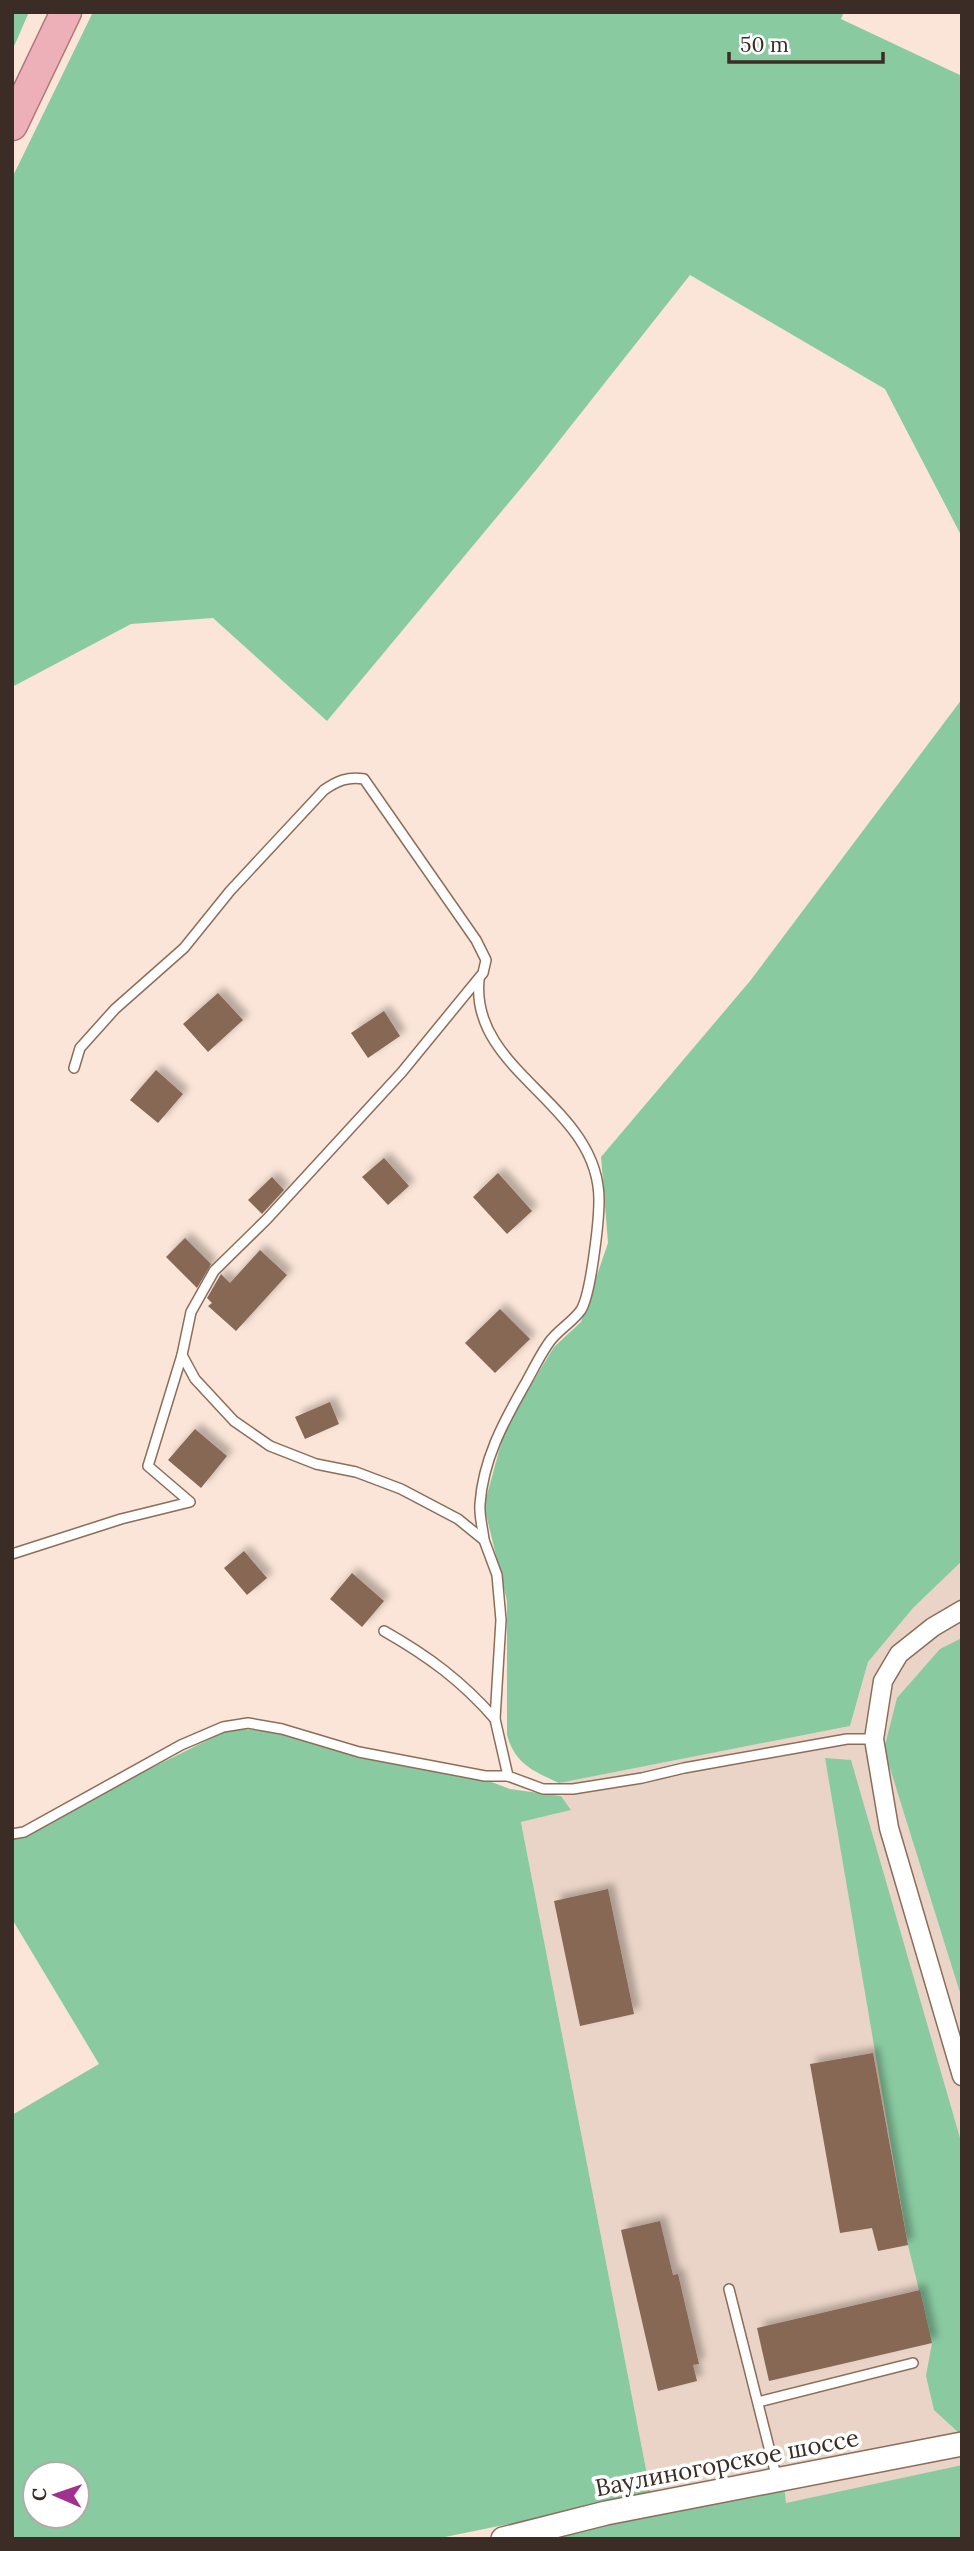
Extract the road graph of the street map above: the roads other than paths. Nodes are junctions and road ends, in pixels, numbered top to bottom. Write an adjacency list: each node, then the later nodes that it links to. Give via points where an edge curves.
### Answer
1 (66, 12): 2 (highway)
2 (12, 125)
3 (480, 978): 4 (lane, via 486,960 476,940 364,779 352,777 324,790 184,948 115,1009 80,1048); 5 (lane, via 393,1082 214,1271 191,1312); 6 (lane, via 484,1024 522,1076 571,1125 593,1165 599,1198 597,1234 582,1308 549,1342 494,1441 482,1483)
4 (74, 1068)
5 (182, 1355): 6 (lane, via 195,1379 234,1421 270,1446 401,1489 458,1519); 7 (lane, via 148,1466 190,1502 121,1518)
6 (484, 1541): 10 (lane, via 497,1575 501,1619)
7 (12, 1554)
8 (962, 1610): 11 (street, via 899,1654 883,1681)
9 (384, 1631): 10 (lane, via 426,1655)
10 (495, 1719): 12 (lane)
11 (874, 1739): 12 (lane, via 573,1789 543,1789); 14 (street, via 888,1828)
12 (508, 1776): 13 (lane, via 485,1776 359,1752 248,1723 223,1727 181,1745 24,1832)
13 (12, 1834)
14 (962, 2076)
15 (729, 2289): 17 (lane)
16 (913, 2363): 17 (lane)
17 (758, 2402): 19 (lane)
18 (962, 2444): 19 (street, Ваулиногорское шоссе)
19 (777, 2479): 20 (street, Ваулиногорское шоссе)
20 (503, 2539)

